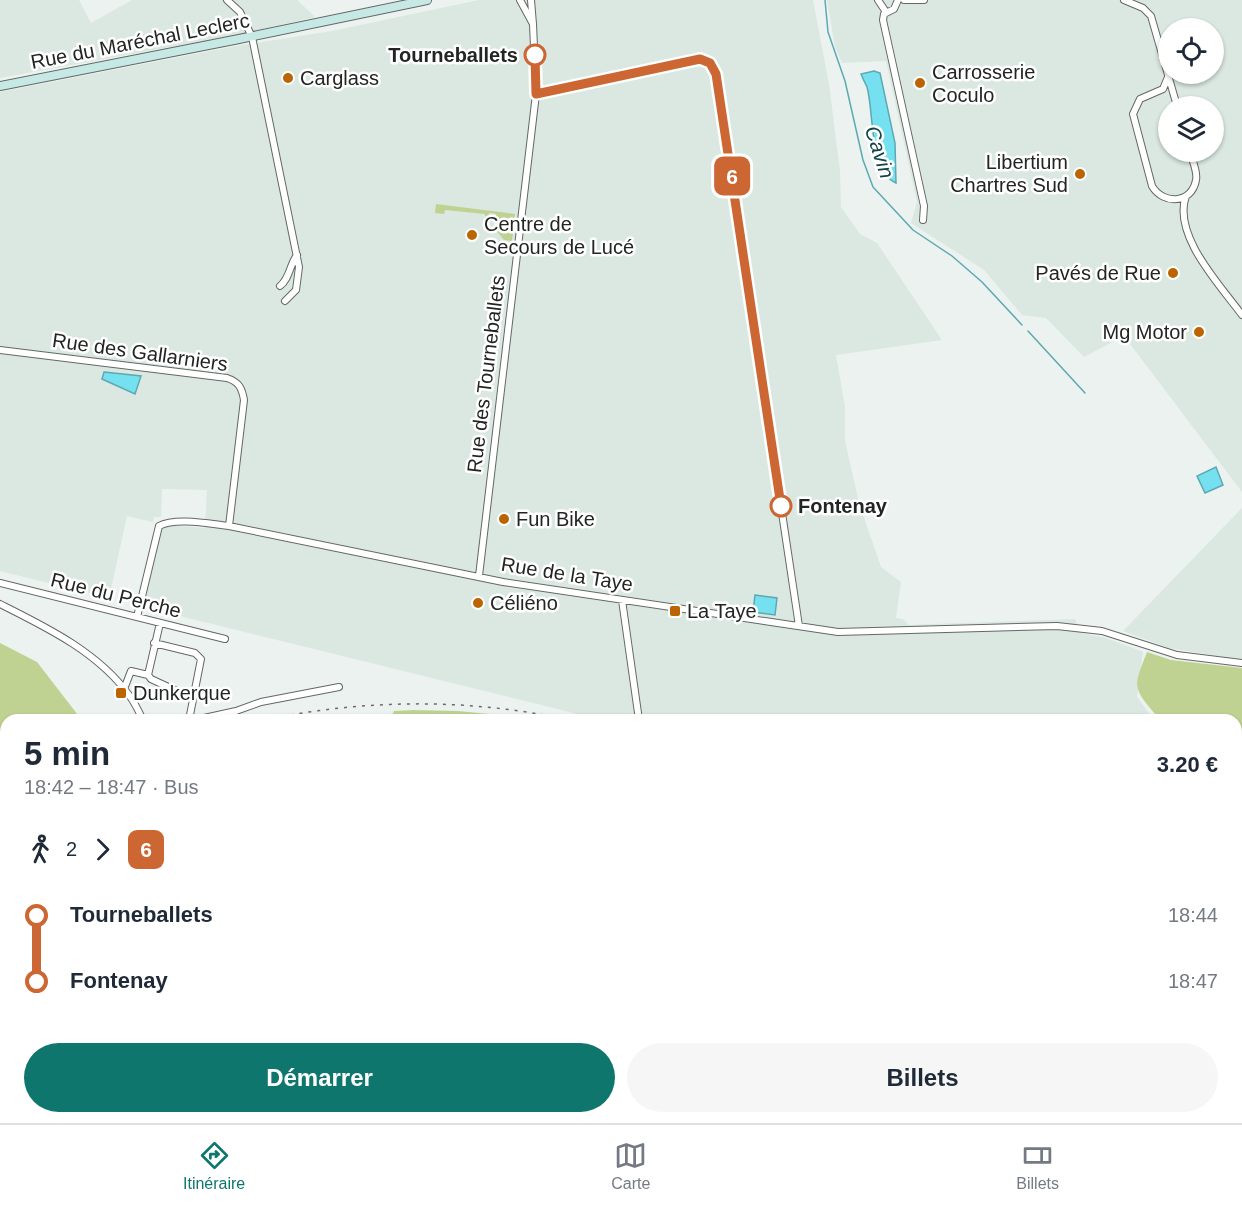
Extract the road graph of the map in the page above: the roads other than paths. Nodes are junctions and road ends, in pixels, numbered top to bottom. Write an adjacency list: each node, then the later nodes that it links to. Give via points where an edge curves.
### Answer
1 (227, 0): 12 (street, via 240,12)
2 (428, 0): 12 (main road, Rue du Maréchal Leclerc)
3 (520, 0): 11 (street, Rue des Tourneballets)
4 (531, 0): 11 (street)
5 (878, 0): 10 (street)
6 (898, 0): 10 (street, via 894,9)
7 (904, 0): 8 (street)
8 (924, 0)
9 (1124, 0): 13 (street, via 1151,16)
10 (886, 12): 23 (street, via 883,20 924,206)
11 (533, 24): 17 (street, Rue des Tourneballets)
12 (252, 37): 15 (main road, Rue du Maréchal Leclerc); 24 (street)
13 (1158, 42)
14 (1165, 84): 16 (street)
15 (0, 86)
16 (1161, 90): 18 (street); 21 (street, via 1140,99 1133,118 1152,186)
17 (536, 94): 30 (street, Rue des Tourneballets); 36 (street, via 700,59 710,63 716,74)
18 (1171, 96)
19 (1192, 162): 20 (street, via 1196,180)
20 (1186, 195): 21 (street); 22 (street)
21 (1169, 200): 22 (street)
22 (1183, 213): 27 (street, via 1194,249)
23 (923, 220)
24 (297, 255): 25 (street); 26 (street, via 299,279 296,290)
25 (280, 286)
26 (285, 301)
27 (1242, 315)
28 (0, 350): 29 (street, Rue des Gallarniers, via 236,381 244,399)
29 (229, 526): 30 (street, Rue de la Taye); 34 (street, Rue de la Taye, via 166,522 159,526)
30 (479, 576): 32 (street, Rue de la Taye)
31 (0, 583): 34 (street, Rue du Perche)
32 (622, 600): 36 (street, Rue de la Taye); 47 (street)
33 (0, 604): 42 (street, via 76,646)
34 (137, 617): 35 (street, Rue du Perche)
35 (160, 623): 37 (street, Rue du Perche); 38 (street)
36 (799, 626): 39 (street, Rue de la Taye, via 838,632 1057,626 1102,631 1177,656)
37 (225, 639)
38 (154, 643): 40 (street); 43 (street, via 199,655)
39 (1242, 663)
40 (148, 675): 42 (street, via 131,671); 43 (street)
41 (339, 687): 46 (street)
42 (124, 689): 44 (street)
43 (192, 698): 45 (street)
44 (139, 714)
45 (190, 714)
46 (222, 714)
47 (638, 714)

